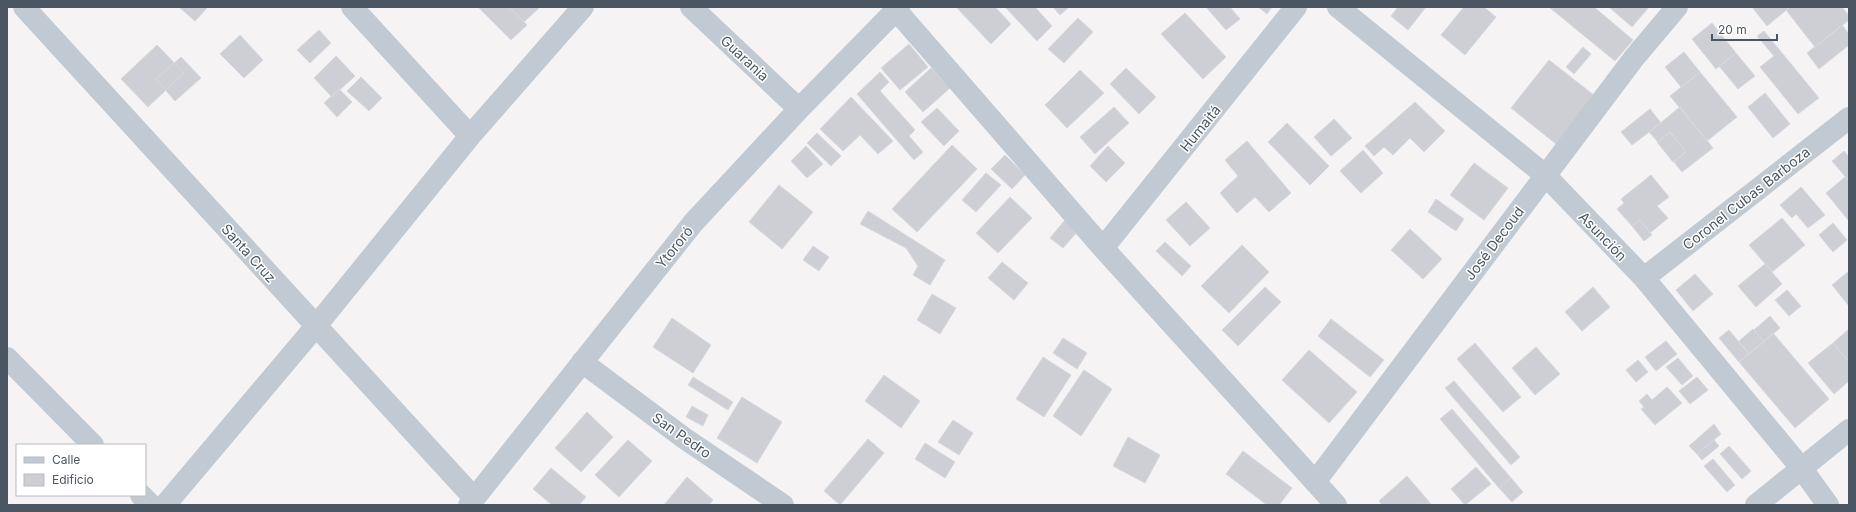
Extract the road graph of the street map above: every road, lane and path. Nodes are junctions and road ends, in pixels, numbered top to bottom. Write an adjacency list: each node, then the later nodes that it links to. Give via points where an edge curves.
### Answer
1 (24, 7): 15 (street, Santa Cruz)
2 (352, 7): 11 (street)
3 (583, 7): 11 (street)
4 (691, 7): 9 (street, Guarania)
5 (1296, 7): 13 (street, Humaitá)
6 (1338, 7): 12 (street, Asunción)
7 (1677, 7): 12 (street, José Decoud, via 1634,58)
8 (898, 9): 9 (street, Ytororó); 13 (street)
9 (799, 110): 17 (street, Ytororó, via 693,223)
10 (1849, 118): 14 (street, Coronel Cubas Barboza)
11 (470, 136): 15 (street)
12 (1545, 175): 14 (street, Asunción); 21 (street, José Decoud)
13 (1103, 248): 21 (street)
14 (1644, 278): 20 (street, Asunción)
15 (316, 326): 23 (street, Santa Cruz); 25 (street)
16 (7, 358): 19 (street)
17 (582, 362): 23 (street, Ytororó); 26 (street, San Pedro, via 684,438)
18 (1849, 430): 20 (street)
19 (91, 444)
20 (1802, 469): 28 (street); 29 (street, Asunción)
21 (1315, 482): 27 (street)
22 (142, 496): 24 (street)
23 (472, 502)
24 (151, 505)
25 (165, 505)
26 (783, 505)
27 (1336, 505)
28 (1756, 505)
29 (1828, 505)

